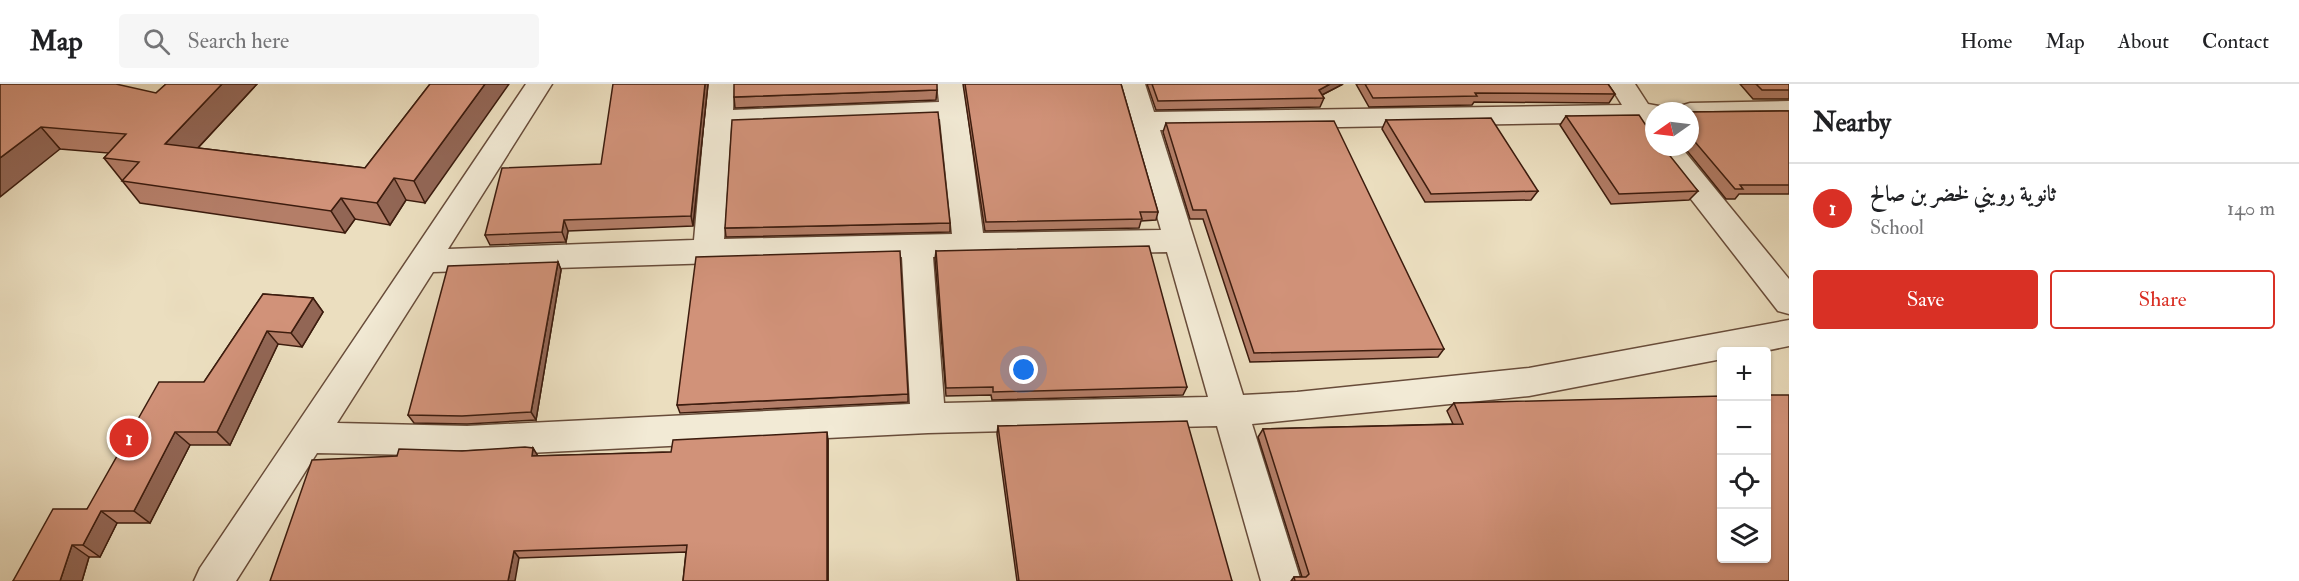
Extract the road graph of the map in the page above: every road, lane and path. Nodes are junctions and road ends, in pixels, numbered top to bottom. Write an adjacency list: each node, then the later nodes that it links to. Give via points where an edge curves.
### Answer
1 (539, 84): 17 (street)
2 (722, 84): 9 (street)
3 (1132, 84): 11 (street)
4 (1622, 84): 8 (street)
5 (952, 97): 9 (street); 14 (street)
6 (1789, 110): 7 (street)
7 (1699, 112)
8 (1645, 115)
9 (718, 119): 16 (street)
10 (1645, 120): 11 (street)
11 (1143, 121): 13 (street)
12 (1673, 156): 18 (street)
13 (1180, 241): 14 (street); 20 (street)
14 (969, 245): 15 (street)
15 (917, 246): 16 (street); 21 (street)
16 (708, 251): 17 (street)
17 (425, 261): 22 (street)
18 (1789, 302)
19 (1789, 333): 20 (street, via 1529,381)
20 (1228, 411): 21 (street); 24 (street)
21 (928, 418): 22 (street, via 467,441)
22 (308, 438): 23 (street)
23 (214, 581)
24 (1281, 581)

